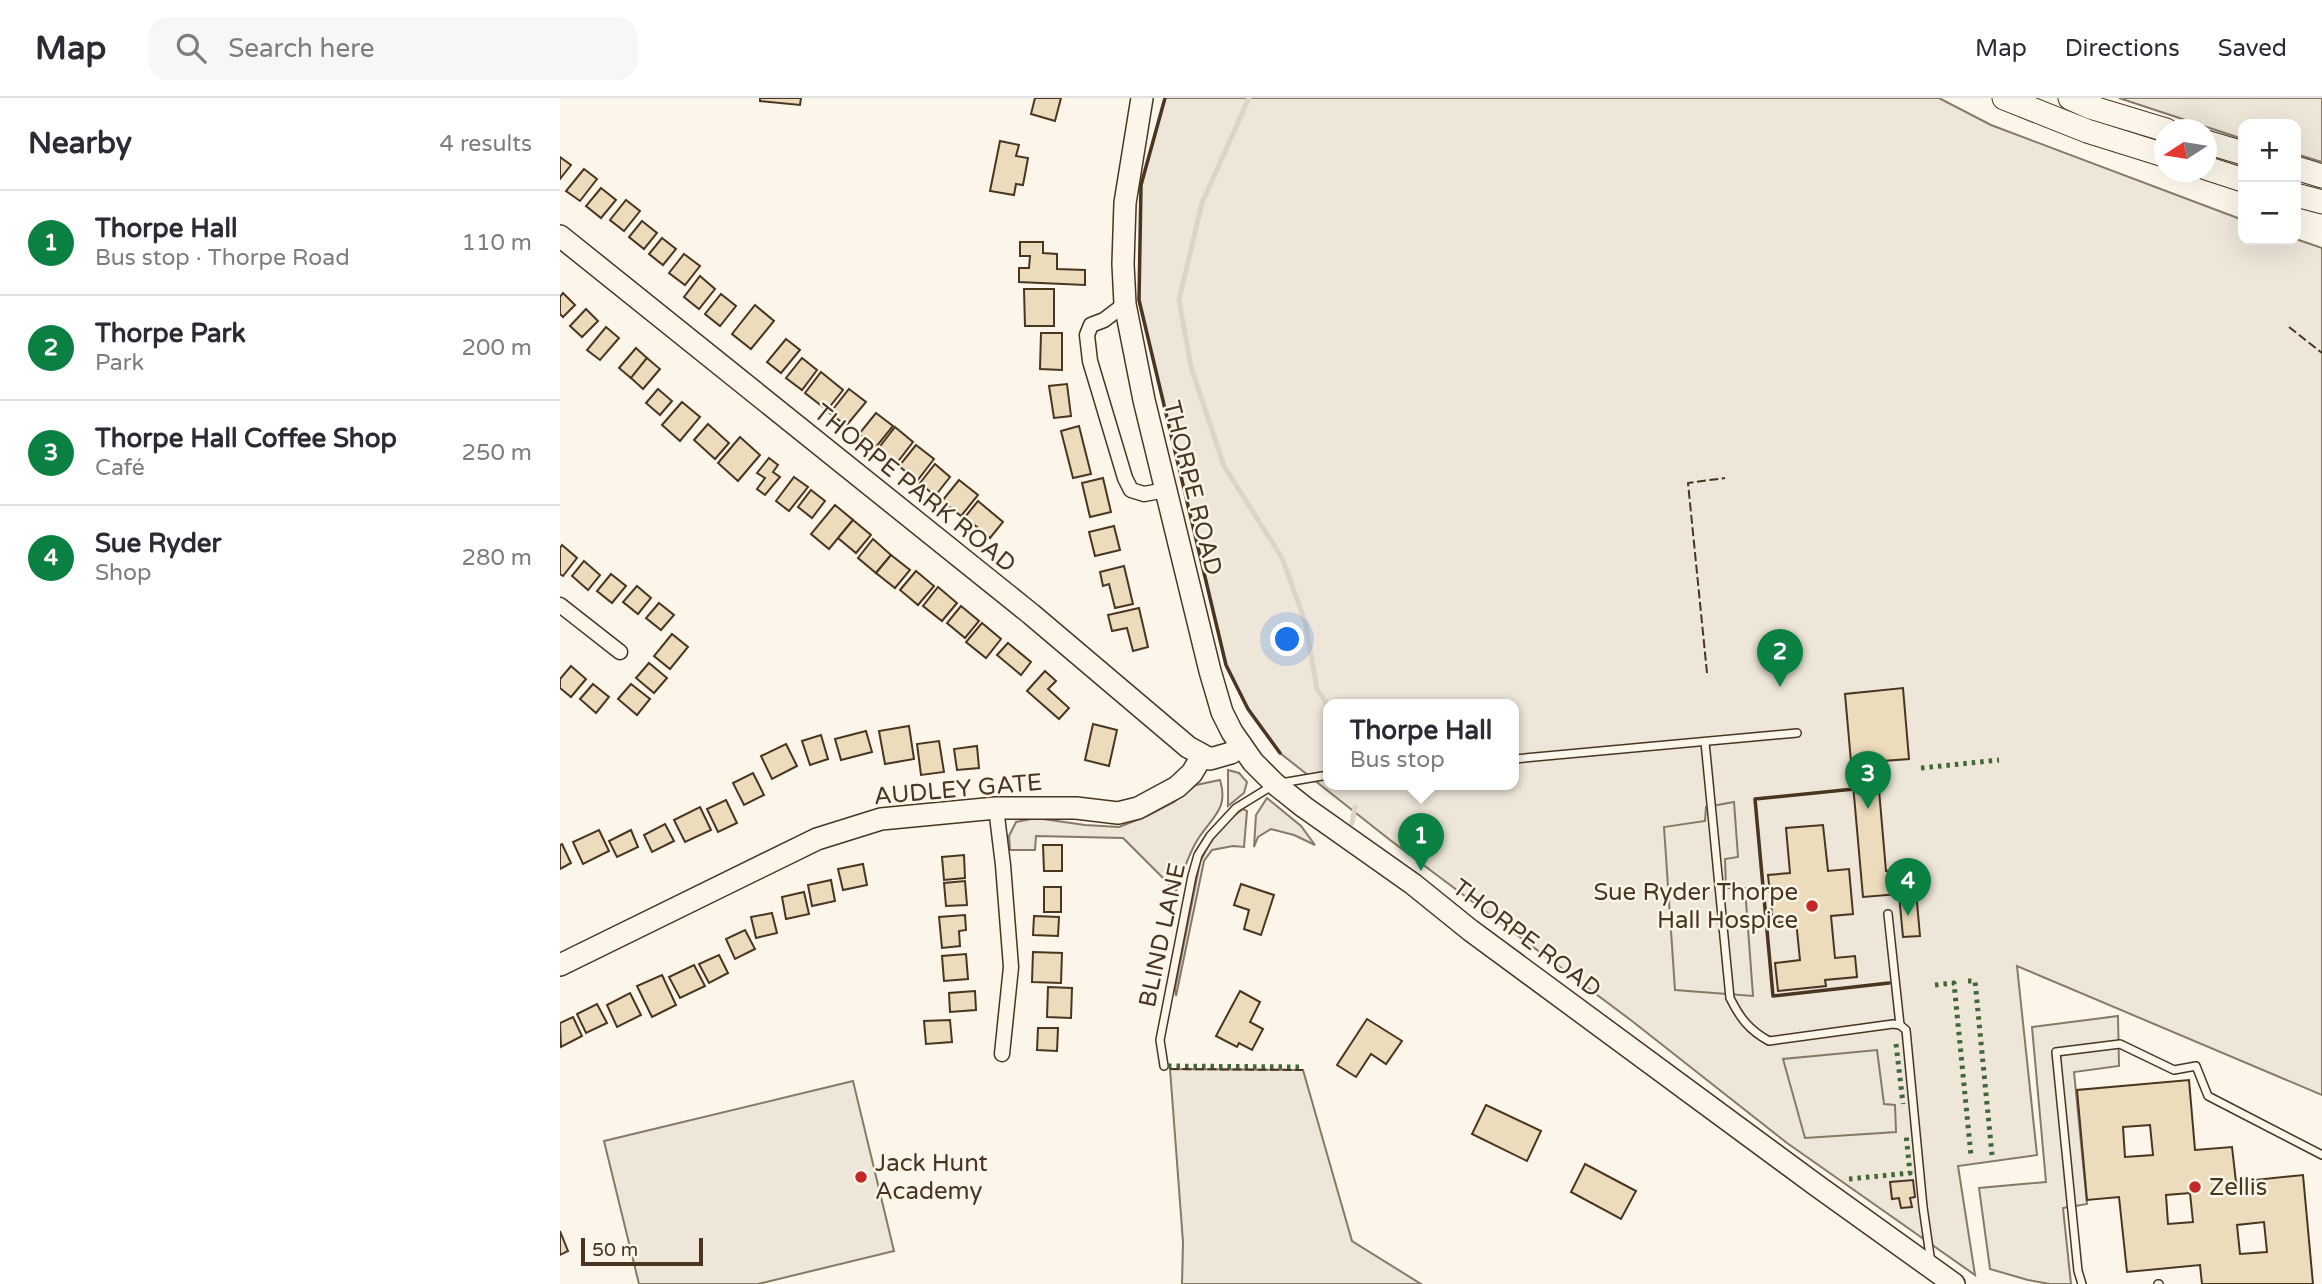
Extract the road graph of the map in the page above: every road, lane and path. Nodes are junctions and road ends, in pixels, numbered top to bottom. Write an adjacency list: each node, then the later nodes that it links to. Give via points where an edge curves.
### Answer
1 (1142, 98): 15 (street, THORPE ROAD, via 1125,203)
2 (2004, 98): 7 (main road)
3 (2070, 98): 4 (main road)
4 (2154, 126)
5 (2217, 145): 6 (main road)
6 (2238, 151)
7 (2154, 152)
8 (2301, 170): 10 (main road)
9 (2217, 172): 11 (main road)
10 (2322, 176)
11 (2238, 178)
12 (2301, 196): 13 (main road)
13 (2322, 202)
14 (560, 236): 22 (street, THORPE PARK ROAD)
15 (1125, 303): 16 (street, THORPE ROAD); 16 (street, via 1091,325 1087,335 1090,361 1131,490 1144,494)
16 (1166, 490): 21 (street, THORPE ROAD, via 1222,712)
17 (560, 605): 18 (street)
18 (620, 652)
19 (1797, 733): 20 (lane)
20 (1705, 742): 23 (lane); 29 (lane, via 1730,998 1741,1020 1769,1041)
21 (1241, 745): 22 (street, via 1220,758); 25 (street, THORPE ROAD)
22 (1202, 756): 26 (street, AUDLEY GATE, via 1177,787 1118,813 1065,807)
23 (1519, 759)
24 (1323, 776): 25 (lane)
25 (1275, 784): 31 (lane, BLIND LANE, via 1224,819 1198,856 1160,1040); 33 (street, THORPE ROAD)
26 (996, 808): 28 (street, AUDLEY GATE, via 881,819 817,839); 30 (street, via 1011,967)
27 (1888, 914): 29 (lane)
28 (560, 965)
29 (1900, 1025): 33 (lane, via 1908,1041)
30 (1002, 1054)
31 (1164, 1066)
32 (2322, 1155): 35 (lane, via 2208,1096 2196,1066 2174,1070 2120,1044 2056,1052)
33 (1931, 1268): 34 (street, THORPE ROAD)
34 (1954, 1284)
35 (2082, 1284)

